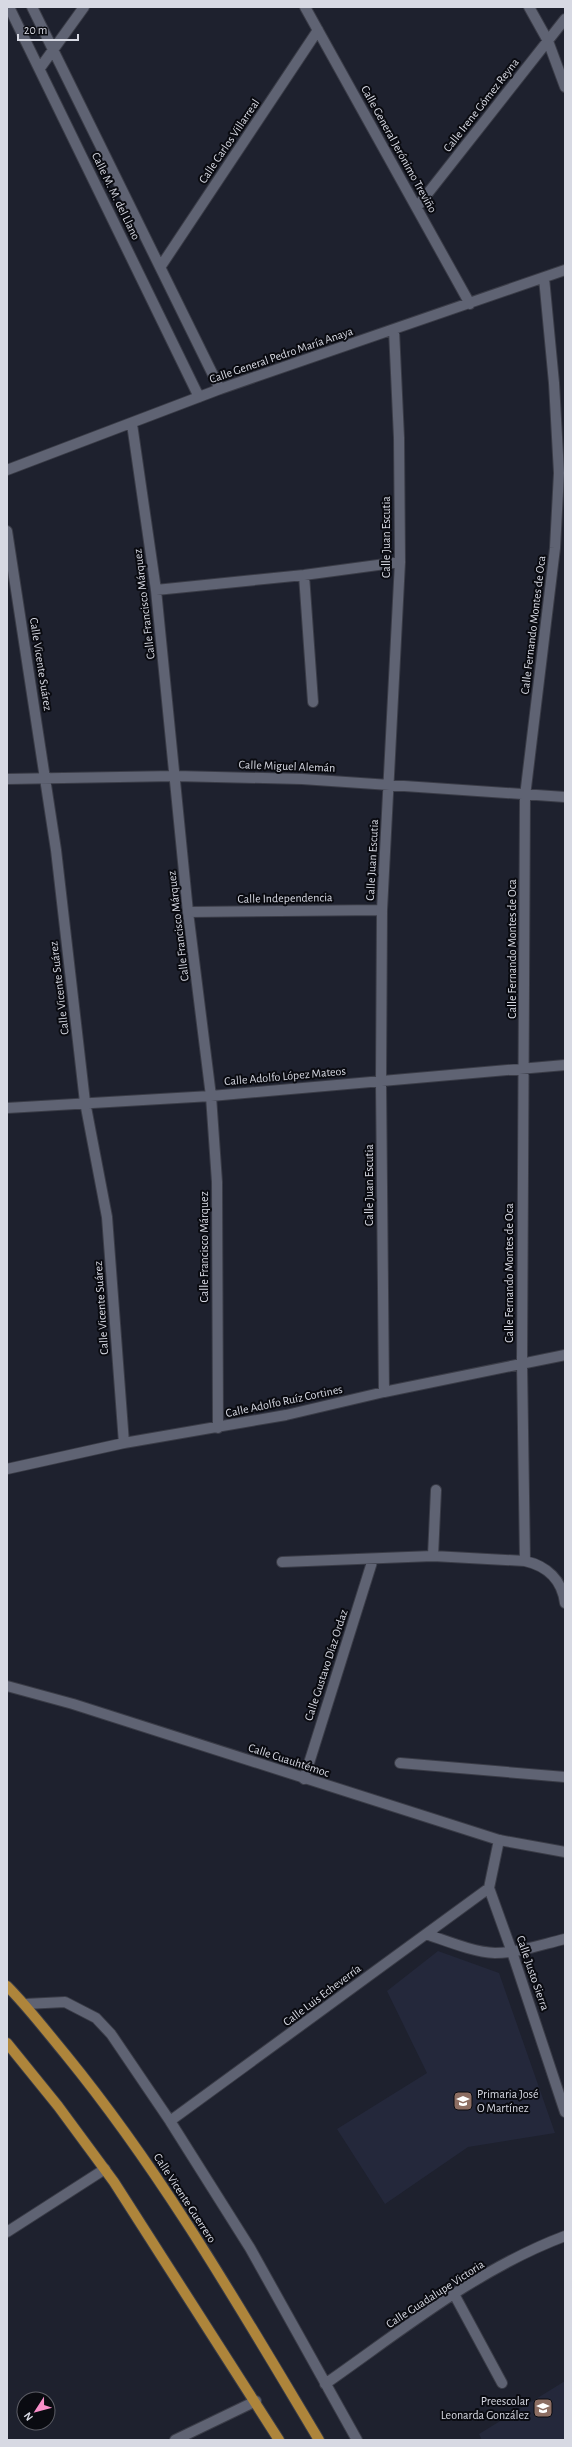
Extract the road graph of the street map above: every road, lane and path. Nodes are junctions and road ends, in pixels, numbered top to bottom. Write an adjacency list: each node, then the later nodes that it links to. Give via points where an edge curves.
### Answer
1 (9, 7): 10 (street, Calle M. M. del Llano)
2 (32, 7): 9 (street, Calle M. M. del Llano)
3 (84, 7): 9 (street)
4 (529, 7): 8 (street)
5 (308, 9): 7 (street, Calle General Jerónimo Treviño)
6 (565, 19): 8 (street, Calle Irene Gómez Reyna)
7 (318, 30): 12 (street, Calle General Jerónimo Treviño); 13 (street, Calle Carlos Villarreal)
8 (548, 42): 11 (street); 12 (street, Calle Irene Gómez Reyna)
9 (53, 50): 10 (street); 13 (street, Calle M. M. del Llano)
10 (40, 68): 19 (street, Calle M. M. del Llano)
11 (565, 87)
12 (417, 207): 16 (street, Calle General Jerónimo Treviño)
13 (160, 266): 18 (street, Calle M. M. del Llano)
14 (565, 270): 15 (street, Calle General Pedro María Anaya)
15 (544, 278): 16 (street, Calle General Pedro María Anaya); 31 (street, Calle Fernando Montes de Oca, via 559,473 555,548)
16 (470, 304): 17 (street, Calle General Pedro María Anaya)
17 (394, 330): 18 (street, Calle General Pedro María Anaya); 23 (street, Calle Juan Escutia, via 399,438)
18 (220, 389): 19 (street, Calle General Pedro María Anaya)
19 (199, 397): 20 (street, Calle General Pedro María Anaya)
20 (132, 424): 21 (street, Calle General Pedro María Anaya); 25 (street, Calle Francisco Márquez)
21 (7, 470)
22 (7, 531): 28 (street, Calle Vicente Suárez)
23 (400, 562): 24 (street); 30 (street, Calle Juan Escutia)
24 (304, 575): 25 (street); 26 (street)
25 (156, 590): 27 (street, Calle Francisco Márquez)
26 (313, 702)
27 (175, 776): 28 (street, Calle Miguel Alemán); 30 (street, Calle Miguel Alemán); 34 (street, Calle Francisco Márquez)
28 (45, 777): 29 (street, Calle Miguel Alemán); 39 (street, Calle Vicente Suárez, via 56,850)
29 (7, 779)
30 (388, 784): 31 (street, Calle Miguel Alemán); 33 (street, Calle Juan Escutia)
31 (525, 796): 32 (street, Calle Miguel Alemán); 36 (street, Calle Fernando Montes de Oca)
32 (565, 797)
33 (382, 910): 34 (street, Calle Independencia); 37 (street, Calle Juan Escutia)
34 (188, 912): 38 (street, Calle Francisco Márquez)
35 (565, 1065): 36 (street, Calle Adolfo López Mateos)
36 (524, 1067): 37 (street, Calle Adolfo López Mateos); 42 (street, Calle Fernando Montes de Oca)
37 (381, 1082): 38 (street, Calle Adolfo López Mateos); 43 (street, Calle Juan Escutia)
38 (211, 1096): 39 (street, Calle Adolfo López Mateos); 44 (street, Calle Francisco Márquez, via 217,1182)
39 (85, 1102): 40 (street, Calle Adolfo López Mateos); 45 (street, Calle Vicente Suárez, via 107,1218)
40 (7, 1108)
41 (565, 1355): 42 (street, Calle Adolfo Ruíz Cortines)
42 (522, 1363): 43 (street, Calle Adolfo Ruíz Cortines); 50 (street, Calle Fernando Montes de Oca)
43 (384, 1392): 44 (street, Calle Adolfo Ruíz Cortines, via 286,1416)
44 (218, 1428): 45 (street, Calle Adolfo Ruíz Cortines)
45 (124, 1443): 46 (street, Calle Adolfo Ruíz Cortines)
46 (7, 1469)
47 (436, 1490): 48 (street)
48 (433, 1556): 49 (street); 50 (street)
49 (373, 1559): 51 (street); 56 (street, Calle Gustavo Díaz Ordaz)
50 (525, 1561): 52 (street, via 539,1564 557,1580)
51 (282, 1562)
52 (565, 1602)
53 (7, 1686): 56 (street, Calle Cuauhtémoc, via 73,1704)
54 (400, 1763): 55 (street)
55 (565, 1777)
56 (304, 1779): 57 (street, Calle Cuauhtémoc)
57 (499, 1840): 58 (street, Calle Cuauhtémoc); 59 (street)
58 (565, 1852)
59 (489, 1888): 60 (street, Calle Luis Echeverría); 62 (street, Calle Justo Sierra)
60 (426, 1934): 62 (street, via 494,1953); 67 (street, Calle Luis Echeverría)
61 (565, 1939): 62 (street)
62 (512, 1952): 66 (street, Calle Justo Sierra)
63 (7, 1986): 64 (main road, Calle Vicente Guerrero)
64 (25, 2004): 67 (street, via 65,2002 96,2018 111,2034); 77 (main road, Calle Vicente Guerrero, via 96,2092 173,2200)
65 (7, 2043): 68 (main road)
66 (565, 2112)
67 (170, 2121): 73 (street, via 250,2248)
68 (105, 2169): 69 (street); 74 (main road)
69 (7, 2232)
70 (565, 2236): 71 (street, Calle Guadalupe Victoria, via 516,2258)
71 (454, 2294): 72 (street); 73 (street, Calle Guadalupe Victoria)
72 (502, 2383)
73 (325, 2384): 78 (street)
74 (256, 2401): 75 (street); 76 (main road)
75 (175, 2440)
76 (279, 2440)
77 (319, 2440)
78 (357, 2440)

